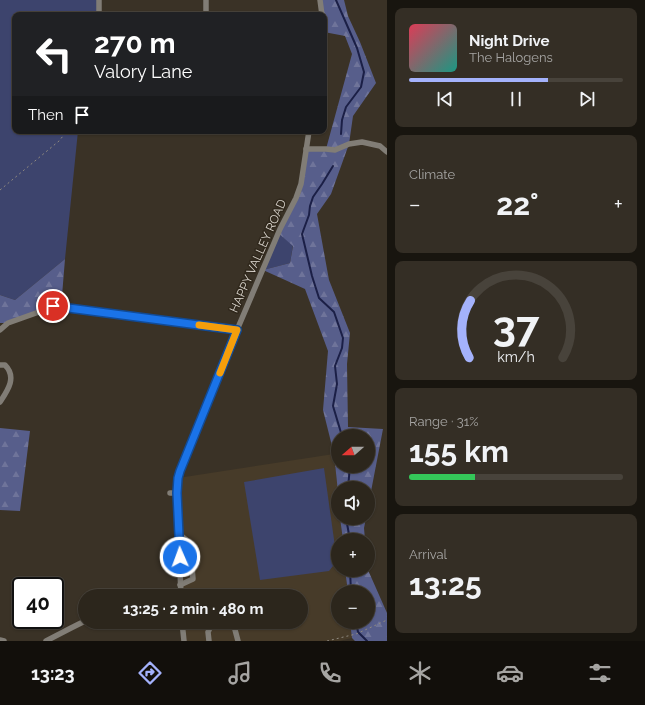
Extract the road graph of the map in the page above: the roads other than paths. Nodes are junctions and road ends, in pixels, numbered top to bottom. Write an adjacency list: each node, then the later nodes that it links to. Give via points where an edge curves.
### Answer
1 (99, 0): 4 (street)
2 (206, 0): 5 (street)
3 (320, 0): 6 (street)
4 (99, 12)
5 (206, 12)
6 (322, 12)
7 (308, 134): 8 (street, HAPPY VALLEY ROAD)
8 (306, 149): 9 (street, via 336,150 362,142 380,146); 11 (street, HAPPY VALLEY ROAD, via 299,191)
9 (387, 152)
10 (0, 330): 11 (street, via 8,324 53,306)
11 (237, 330): 15 (street, HAPPY VALLEY ROAD, via 180,471)
12 (0, 365): 13 (street, via 8,368 11,381)
13 (0, 402)
14 (170, 493): 15 (street)
15 (177, 493): 16 (street, HAPPY VALLEY ROAD)
16 (179, 534): 17 (street, HAPPY VALLEY ROAD); 17 (street, via 190,543 193,579)
17 (180, 585): 18 (street, HAPPY VALLEY ROAD)
18 (180, 589)
19 (78, 625): 23 (street)
20 (183, 629): 24 (street)
21 (0, 640): 22 (street)
22 (4, 641)
23 (46, 641)
24 (184, 641)
25 (209, 641): 26 (street, via 208,632 211,626 229,623 234,626)
26 (238, 641)

